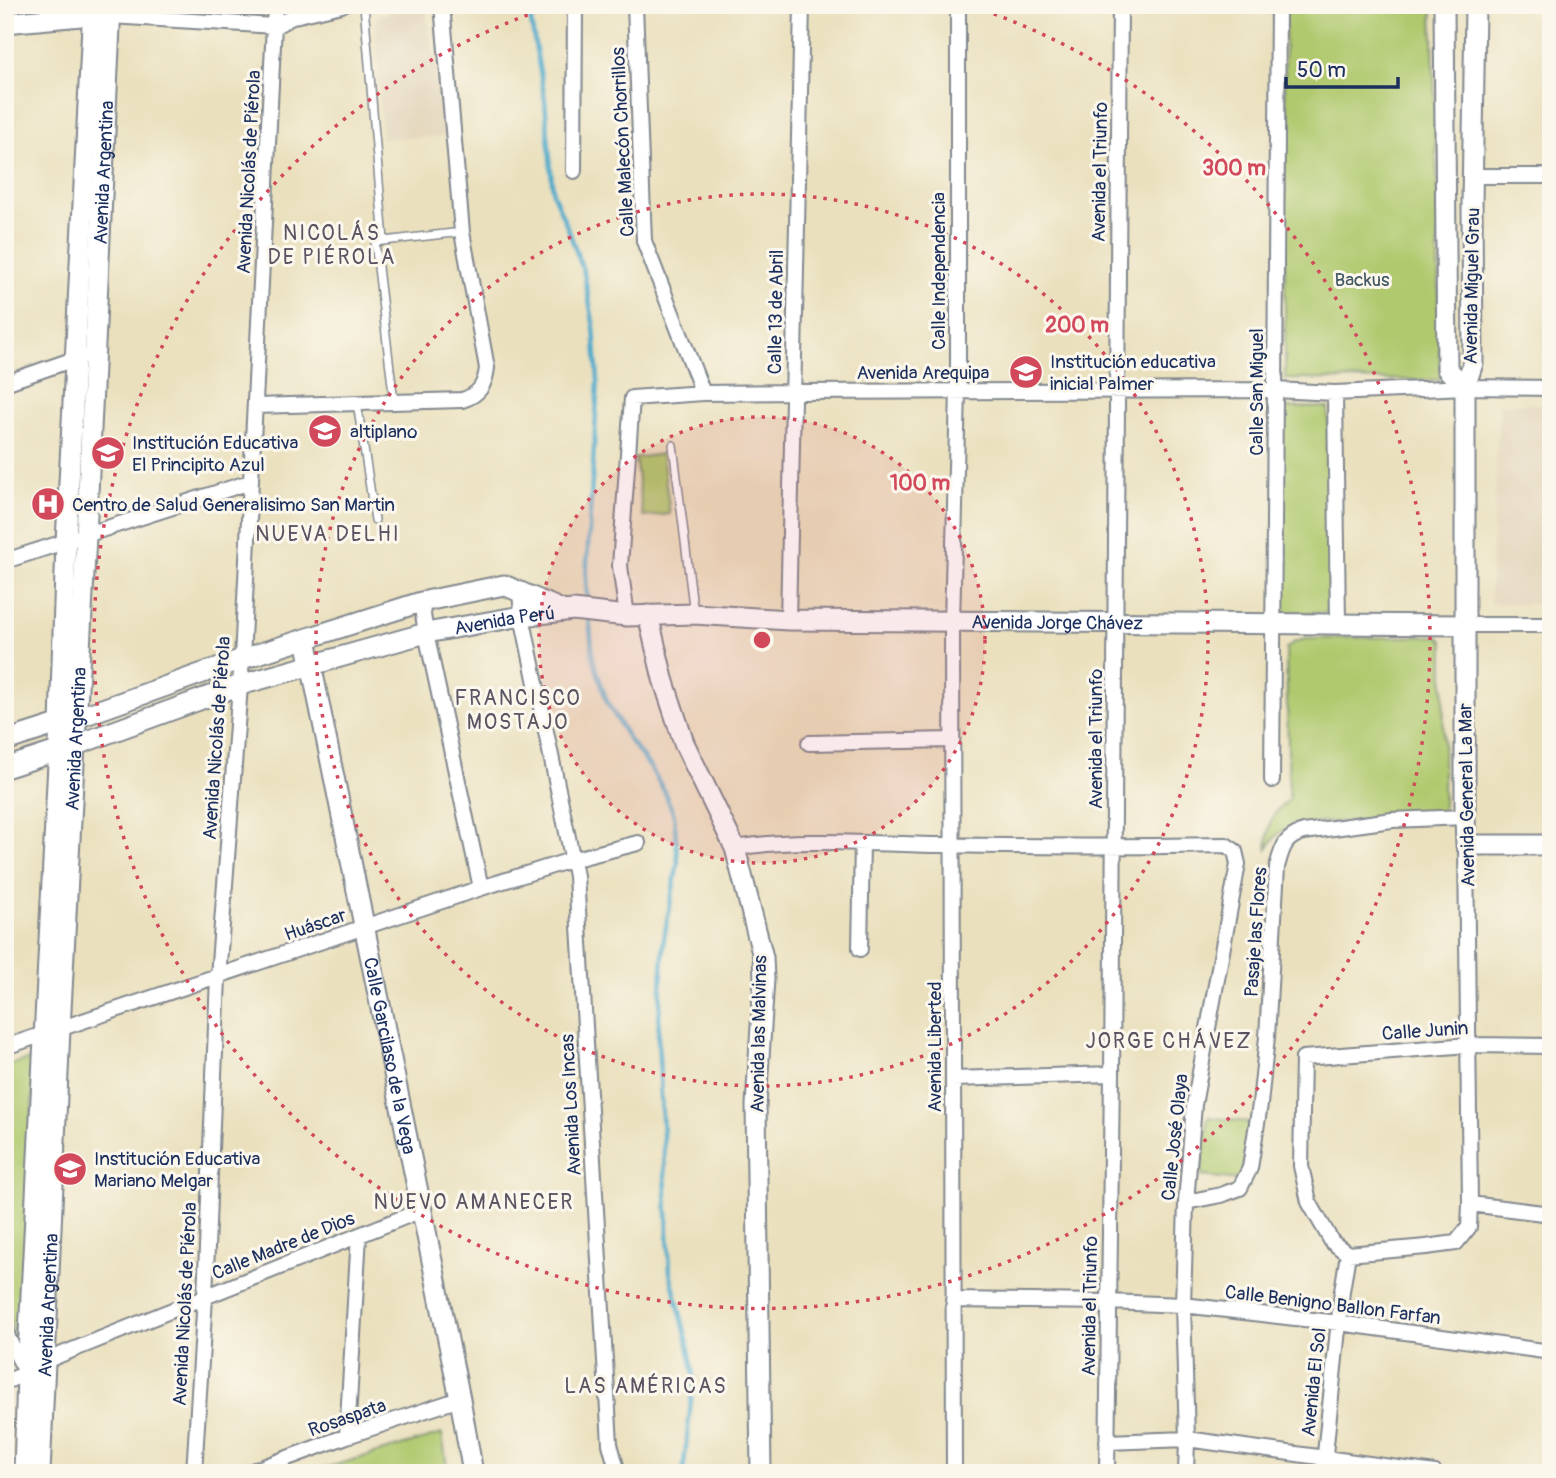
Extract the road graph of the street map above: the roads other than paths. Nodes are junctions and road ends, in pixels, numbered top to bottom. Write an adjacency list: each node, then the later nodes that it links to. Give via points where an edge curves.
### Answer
1 (275, 5): 15 (street, Avenida Nicolás de Piérola)
2 (342, 5): 15 (street, via 293,16)
3 (364, 5): 21 (lane)
4 (442, 5): 20 (street)
5 (575, 5): 16 (street)
6 (635, 5): 31 (street, Calle Malecón Chorrillos, via 644,241)
7 (802, 5): 30 (street, Calle 13 de Abril)
8 (957, 5): 29 (street, Calle Independencia)
9 (1120, 5): 27 (street, Avenida el Triunfo)
10 (1278, 5): 28 (street, Calle San Miguel)
11 (1444, 5): 25 (street, Avenida Miguel Grau, via 1447,369)
12 (1475, 5): 17 (street, Avenida Miguel Grau)
13 (101, 10): 14 (street); 15 (street); 19 (street, Avenida Argentina)
14 (5, 23)
15 (275, 26): 35 (street, Avenida Nicolás de Piérola)
16 (574, 171)
17 (1472, 176): 18 (street); 25 (street, Avenida Miguel Grau, via 1473,363)
18 (1551, 176)
19 (92, 211): 22 (street, Avenida Argentina); 23 (street, Avenida Argentina)
20 (462, 232): 21 (lane); 33 (street, via 487,368 483,386 462,400)
21 (384, 241): 33 (lane, via 375,242)
22 (95, 350): 23 (street); 36 (street, Avenida Argentina)
23 (77, 358): 24 (street); 36 (street, Avenida Argentina)
24 (5, 383)
25 (1465, 387): 26 (street, Avenida Arequipa); 32 (street, Avenida Arequipa); 55 (street, Avenida General La Mar)
26 (1551, 387)
27 (1116, 390): 28 (street, Avenida Arequipa); 29 (street, Avenida Arequipa); 52 (street, Avenida el Triunfo)
28 (1275, 390): 32 (street, Avenida Arequipa); 53 (street, Calle San Miguel)
29 (958, 391): 30 (street, Avenida Arequipa); 51 (street, Calle Independencia)
30 (793, 392): 31 (street, Avenida Arequipa); 50 (street, Calle 13 de Abril)
31 (703, 393): 47 (street, Avenida Arequipa, via 632,398)
32 (1335, 393): 54 (street)
33 (394, 402): 34 (street)
34 (357, 403): 35 (street); 39 (lane)
35 (255, 405): 38 (street, Avenida Nicolás de Piérola)
36 (83, 413): 40 (street, Avenida Argentina); 41 (street, Avenida Argentina)
37 (673, 445): 46 (lane)
38 (250, 482): 40 (street); 59 (street, Avenida Nicolás de Piérola)
39 (376, 520)
40 (86, 536): 41 (street); 62 (street, Avenida Argentina)
41 (66, 542): 42 (street); 62 (street, Avenida Argentina)
42 (5, 561)
43 (520, 592): 44 (street, Avenida Perú, via 504,585); 45 (street, Avenida Perú); 49 (street, Avenida Los Incas)
44 (421, 602): 57 (street); 58 (street, Avenida Perú)
45 (568, 611): 47 (street, Avenida Jorge Chávez); 49 (street, Avenida Perú)
46 (694, 614): 48 (street, Avenida Jorge Chávez); 50 (street, Avenida Jorge Chávez)
47 (621, 615): 48 (street, Avenida Jorge Chávez)
48 (648, 615): 76 (street, Avenida las Malvinas, via 684,743)
49 (522, 616): 57 (street, Avenida Perú); 77 (street, Avenida Los Incas)
50 (788, 620): 51 (street, Avenida Jorge Chávez)
51 (952, 622): 52 (street, Avenida Jorge Chávez); 63 (street, Avenida Liberted)
52 (1115, 623): 53 (street, Avenida Jorge Chávez); 75 (street, Avenida el Triunfo)
53 (1273, 624): 54 (street, Avenida Jorge Chávez); 68 (street, Calle San Miguel)
54 (1338, 624): 55 (street, Avenida Jorge Chávez)
55 (1464, 625): 56 (street, Avenida Jorge Chávez); 69 (street, Avenida General La Mar)
56 (1551, 625)
57 (426, 633): 60 (street, Avenida Perú); 78 (street)
58 (306, 639): 59 (street, Avenida Perú); 60 (street, Calle Garcilaso de la Vega)
59 (242, 659): 61 (street, Avenida Nicolás de Piérola); 62 (street, Avenida Perú)
60 (311, 665): 61 (street, Avenida Perú); 79 (street, Calle Garcilaso de la Vega)
61 (240, 685): 66 (street, Avenida Perú); 81 (street, Avenida Nicolás de Piérola)
62 (68, 721): 64 (street, Avenida Perú); 66 (street, Avenida Argentina)
63 (953, 740): 65 (street); 72 (street, Avenida Liberted)
64 (5, 741)
65 (809, 743)
66 (67, 747): 67 (street, Avenida Perú); 82 (street, Avenida Argentina)
67 (5, 768)
68 (1272, 780)
69 (1465, 817): 73 (street, Avenida General La Mar); 88 (street, Pasaje las Flores, via 1392,820 1293,835 1287,841 1277,867 1260,1104 1250,1168 1240,1188)
70 (638, 843): 77 (street, Huáscar)
71 (862, 844): 72 (street); 76 (street, via 769,843); 80 (street)
72 (954, 845): 75 (street); 87 (street, Avenida Liberted)
73 (1466, 845): 74 (street); 83 (street, Avenida General La Mar)
74 (1551, 845)
75 (1114, 847): 86 (street, Avenida el Triunfo); 88 (street, Calle José Olaya, via 1226,845 1235,851 1238,864 1194,1105)
76 (736, 848): 114 (street, Avenida las Malvinas, via 764,957 756,1105)
77 (571, 860): 78 (street, Huáscar); 113 (street, Avenida Los Incas, via 576,876 610,1444)
78 (481, 888): 79 (street, Huáscar)
79 (364, 928): 81 (street, Huáscar); 90 (street, Calle Garcilaso de la Vega)
80 (860, 949)
81 (218, 977): 82 (street, Huáscar); 94 (street, Avenida Nicolás de Piérola)
82 (52, 1031): 85 (street, Huáscar); 101 (street, Avenida Argentina); 102 (street, Avenida Argentina)
83 (1469, 1045): 84 (street, Calle Junin); 89 (street, Avenida General La Mar); 93 (street, Calle Junin, via 1303,1058 1301,1166 1309,1202 1332,1241)
84 (1551, 1046)
85 (5, 1047)
86 (1112, 1074): 87 (street); 96 (street, Avenida el Triunfo)
87 (953, 1079): 95 (street, Avenida Liberted)
88 (1186, 1202): 97 (street, Calle José Olaya)
89 (1470, 1204): 91 (street); 93 (street, Avenida General La Mar, via 1469,1227 1456,1243)
90 (422, 1210): 92 (street, Calle Madre de Dios); 104 (street, Calle Garcilaso de la Vega)
91 (1551, 1214)
92 (359, 1235): 94 (street, Calle Madre de Dios); 105 (street)
93 (1348, 1254): 99 (street, Avenida El Sol)
94 (205, 1297): 101 (street, Calle Madre de Dios); 110 (street, Avenida Nicolás de Piérola)
95 (953, 1300): 96 (street, Calle Benigno Ballon Farfan); 115 (street, Avenida Liberted)
96 (1109, 1301): 97 (street, Calle Benigno Ballon Farfan); 107 (street, Avenida el Triunfo)
97 (1183, 1305): 99 (street, Calle Benigno Ballon Farfan); 106 (street, Calle José Olaya)
98 (5, 1323): 102 (street)
99 (1339, 1323): 100 (street, Calle Benigno Ballon Farfan); 109 (street, Avenida El Sol)
100 (1551, 1352)
101 (45, 1361): 102 (street, Calle Madre de Dios); 108 (street, Avenida Argentina)
102 (27, 1374): 103 (street, Calle Madre de Dios); 108 (street, Avenida Argentina)
103 (5, 1382)
104 (460, 1399): 105 (street, Rosaspata); 112 (street, Calle Garcilaso de la Vega)
105 (347, 1436): 111 (street, Rosaspata)
106 (1187, 1439): 107 (street); 109 (street); 117 (street, Calle José Olaya)
107 (1107, 1442): 116 (street, Avenida el Triunfo)
108 (32, 1464)
109 (1324, 1466): 118 (street)
110 (194, 1473)
111 (247, 1473)
112 (473, 1473)
113 (618, 1473)
114 (761, 1473)
115 (954, 1473)
116 (1107, 1473)
117 (1186, 1473)
118 (1435, 1473)

